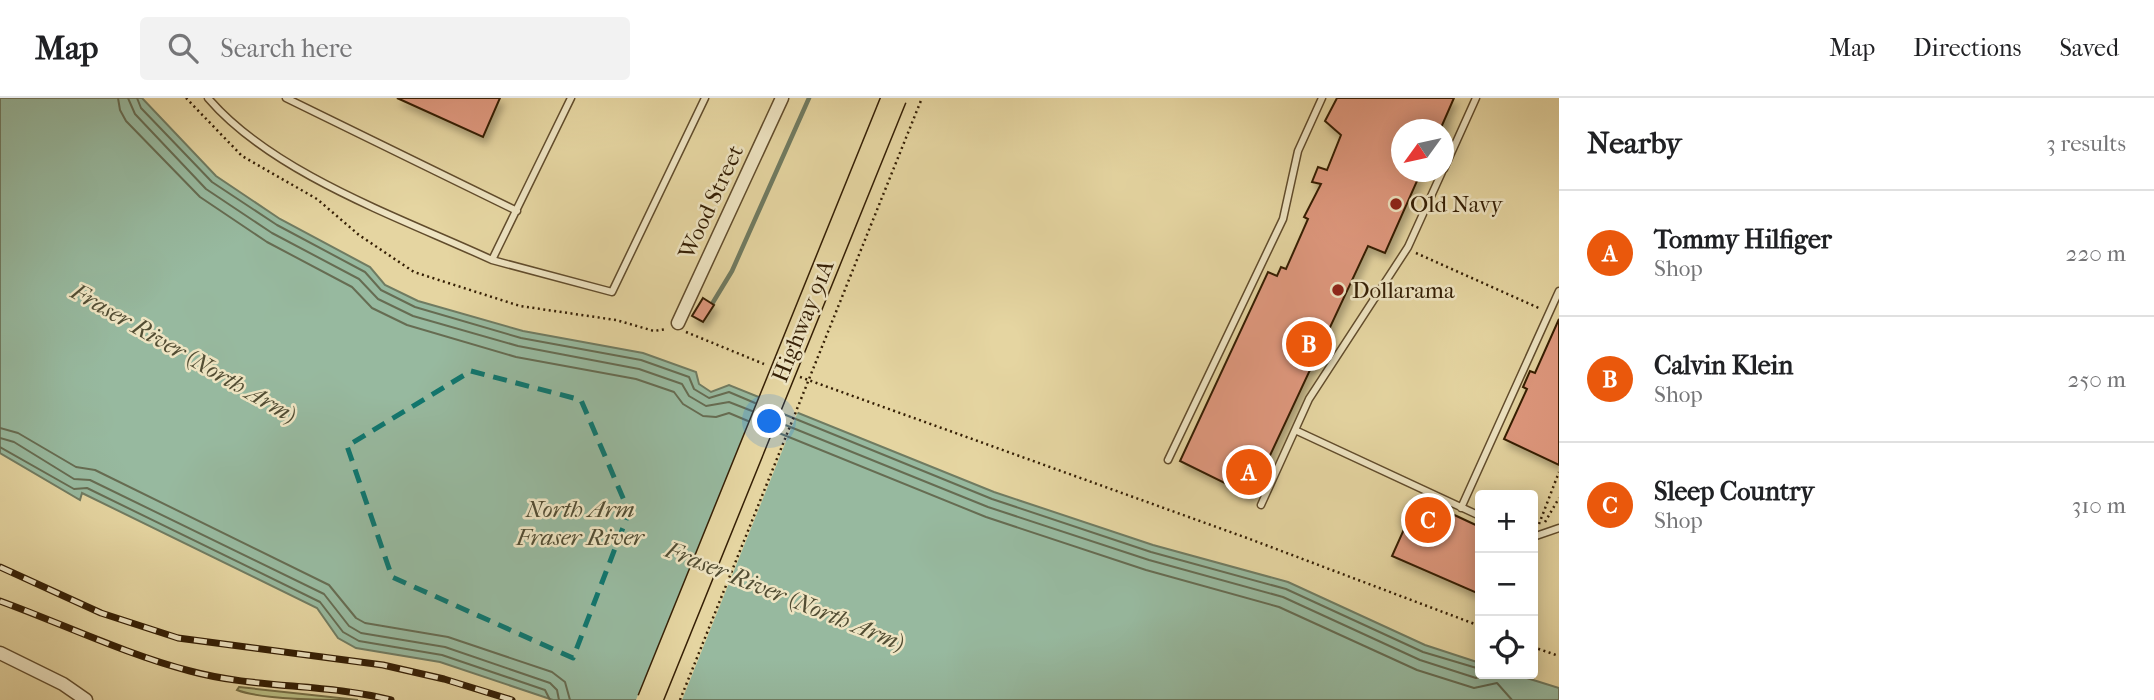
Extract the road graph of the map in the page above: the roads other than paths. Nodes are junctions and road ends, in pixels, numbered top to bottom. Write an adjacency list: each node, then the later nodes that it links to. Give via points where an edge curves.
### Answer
1 (208, 98): 13 (lane, via 231,125 297,170)
2 (286, 98): 12 (lane)
3 (571, 98): 12 (lane)
4 (705, 98): 13 (lane, via 612,292)
5 (782, 98): 15 (street, Wood Street)
6 (894, 98): 25 (highway, Highway 91A, bridge)
7 (911, 98): 26 (highway, Highway 91A)
8 (1322, 98): 17 (lane, via 1298,151 1283,219)
9 (1476, 98): 10 (lane)
10 (1454, 146)
11 (1438, 182): 16 (lane, via 1408,247 1309,399)
12 (517, 211): 13 (lane)
13 (492, 260)
14 (1559, 291): 19 (lane)
15 (678, 323)
16 (1295, 430): 18 (lane); 19 (lane)
17 (1168, 460)
18 (1261, 505)
19 (1461, 508): 20 (lane)
20 (1475, 514)
21 (1559, 528): 22 (lane)
22 (1538, 536)
23 (0, 653): 24 (street)
24 (86, 700)
25 (650, 700)
26 (668, 700)

